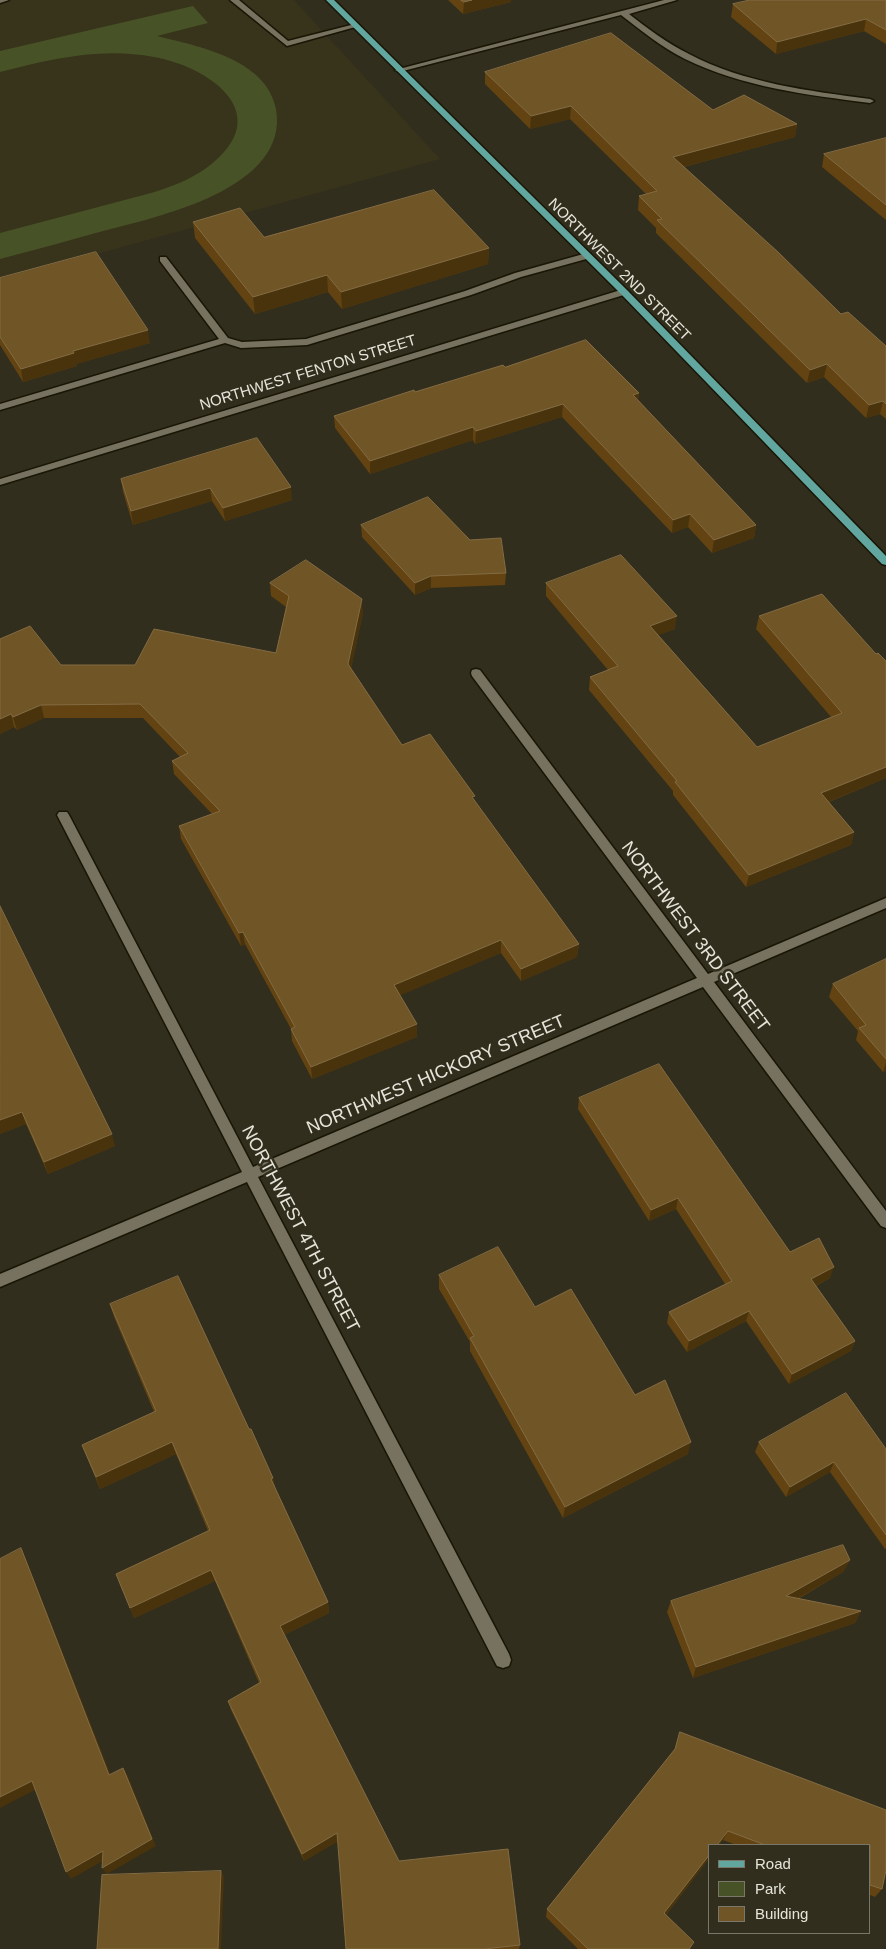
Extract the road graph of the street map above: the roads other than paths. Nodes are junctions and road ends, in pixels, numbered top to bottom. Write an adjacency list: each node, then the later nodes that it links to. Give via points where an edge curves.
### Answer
1 (5, 0): 5 (street)
2 (234, 0): 7 (street, via 287,44)
3 (330, 0): 7 (main road, NORTHWEST 2ND STREET)
4 (673, 0): 6 (street)
5 (0, 1)
6 (623, 13): 8 (street); 9 (street, via 663,43 702,63 755,81 806,93)
7 (355, 26): 8 (main road, NORTHWEST 2ND STREET)
8 (399, 70): 10 (main road, NORTHWEST 2ND STREET)
9 (870, 101)
10 (587, 256): 12 (main road, NORTHWEST 2ND STREET); 13 (street, via 307,342 241,345)
11 (163, 259): 13 (street)
12 (624, 292): 15 (street, NORTHWEST FENTON STREET); 16 (main road, NORTHWEST 2ND STREET)
13 (225, 340): 14 (street)
14 (0, 407)
15 (0, 482)
16 (886, 562)
17 (476, 673): 20 (street, NORTHWEST 3RD STREET)
18 (63, 815): 21 (street, NORTHWEST 4TH STREET)
19 (886, 903): 20 (street, NORTHWEST HICKORY STREET)
20 (705, 980): 21 (street, NORTHWEST HICKORY STREET); 22 (street, NORTHWEST 3RD STREET)
21 (250, 1174): 23 (street, NORTHWEST HICKORY STREET); 24 (street, NORTHWEST 4TH STREET)
22 (886, 1222)
23 (0, 1281)
24 (503, 1660)

